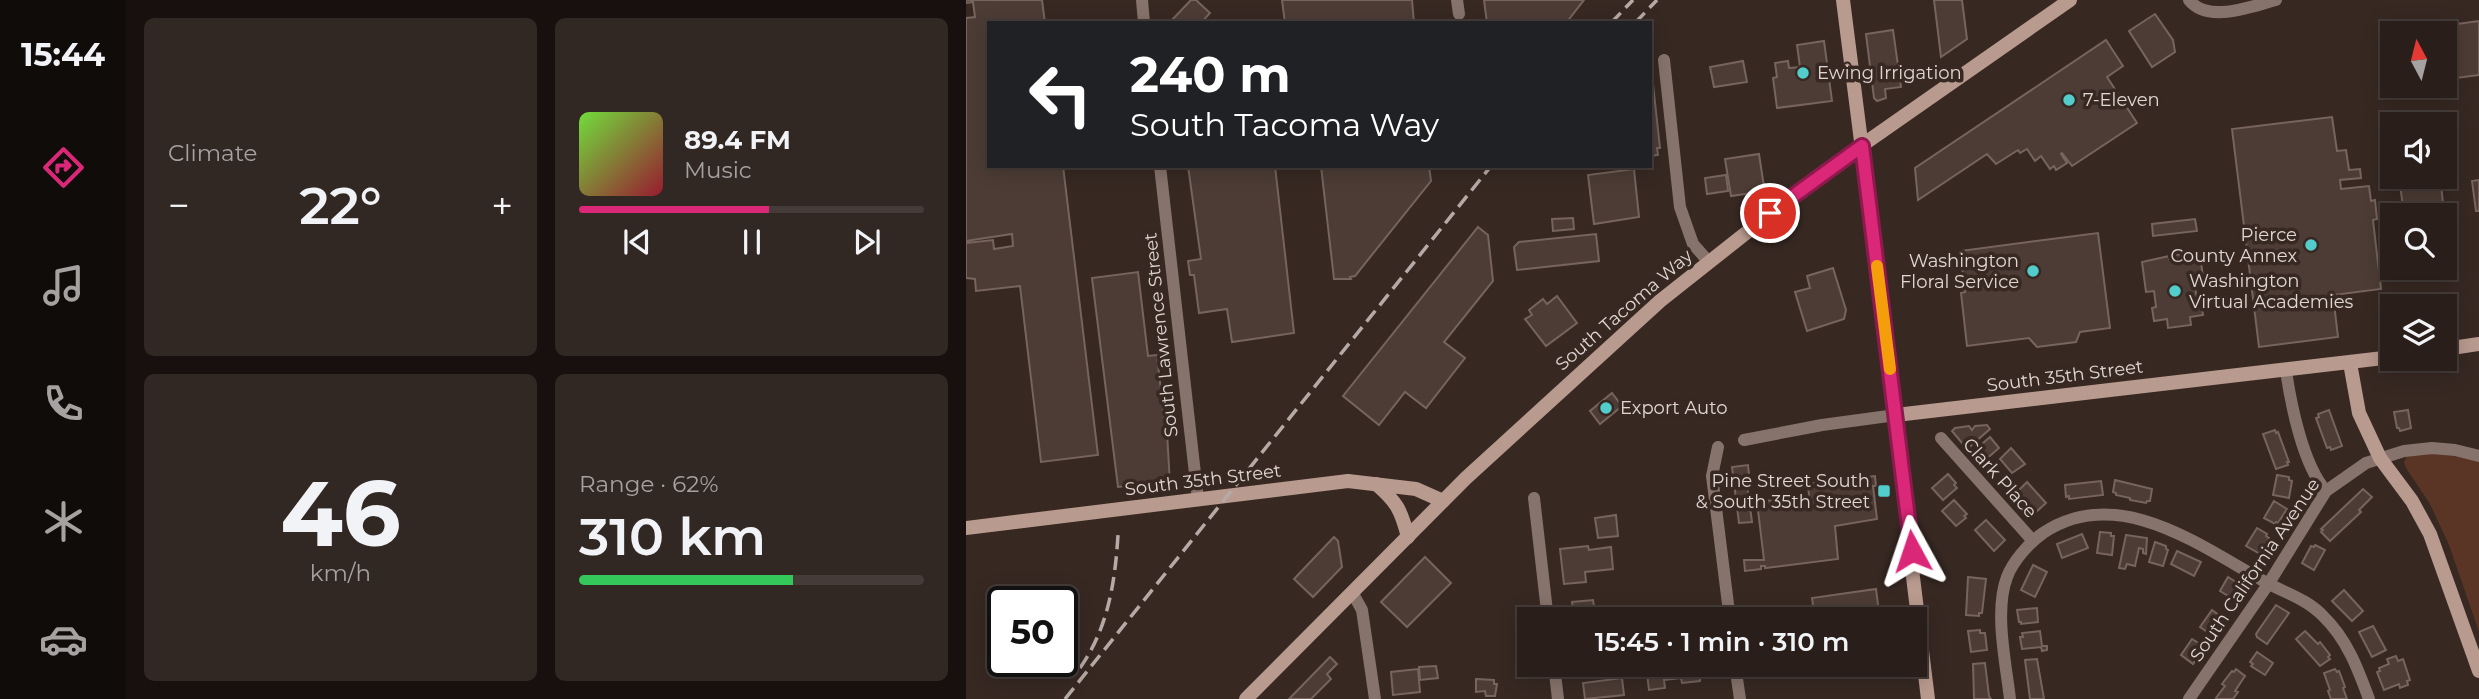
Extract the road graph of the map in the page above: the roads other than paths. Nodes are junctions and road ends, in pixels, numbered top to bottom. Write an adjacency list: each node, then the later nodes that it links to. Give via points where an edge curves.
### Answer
1 (1142, 0): 8 (street)
2 (1457, 0): 7 (street)
3 (1843, 0): 10 (main road)
4 (2070, 0): 10 (main road, South Tacoma Way)
5 (2189, 0): 6 (street, via 2202,9 2220,12)
6 (2276, 0)
7 (1459, 14)
8 (1144, 21)
9 (1664, 60): 12 (street, via 1680,207 1693,244)
10 (1862, 146): 12 (main road, South Tacoma Way); 18 (main road)
11 (1160, 168): 27 (street, South Lawrence Street)
12 (1708, 261): 28 (main road, South Tacoma Way)
13 (2479, 344): 14 (main road)
14 (2457, 347)
15 (2380, 359): 16 (main road, South 35th Street)
16 (2350, 363): 17 (main road, South 35th Street); 23 (main road, via 2359,413)
17 (2286, 371): 18 (main road, South 35th Street); 25 (street, via 2292,413)
18 (1896, 415): 20 (street, South 35th Street); 43 (main road)
19 (1941, 438): 31 (street, Clark Place)
20 (1744, 440)
21 (1718, 447): 35 (street, via 1712,476)
22 (2479, 456): 23 (street, South California Avenue, via 2432,448)
23 (2380, 458): 25 (street, South California Avenue); 36 (main road, via 2430,534)
24 (1376, 484): 27 (main road, South 35th Street, via 1348,481); 28 (main road, South 35th Street, via 1416,489); 30 (main road, via 1402,512)
25 (2326, 491): 32 (street, South California Avenue)
26 (1534, 498): 34 (street)
27 (1198, 500): 29 (main road, South 35th Street)
28 (1443, 501): 30 (main road, South Tacoma Way)
29 (966, 528)
30 (1408, 537): 33 (main road, South Tacoma Way)
31 (2033, 541): 32 (street, via 2064,522 2124,516 2166,528); 44 (street, via 2006,578 2002,602)
32 (2269, 583): 45 (street, South California Avenue); 46 (street, via 2323,615 2345,642)
33 (1352, 592): 39 (main road, South Tacoma Way); 40 (street, via 1362,610)
34 (1547, 607)
35 (1728, 607)
36 (2479, 671)
37 (1555, 677): 41 (street)
38 (1737, 677): 42 (street)
39 (1246, 699)
40 (1375, 699)
41 (1558, 699)
42 (1740, 699)
43 (1928, 699)
44 (2010, 699)
45 (2189, 699)
46 (2369, 699)

